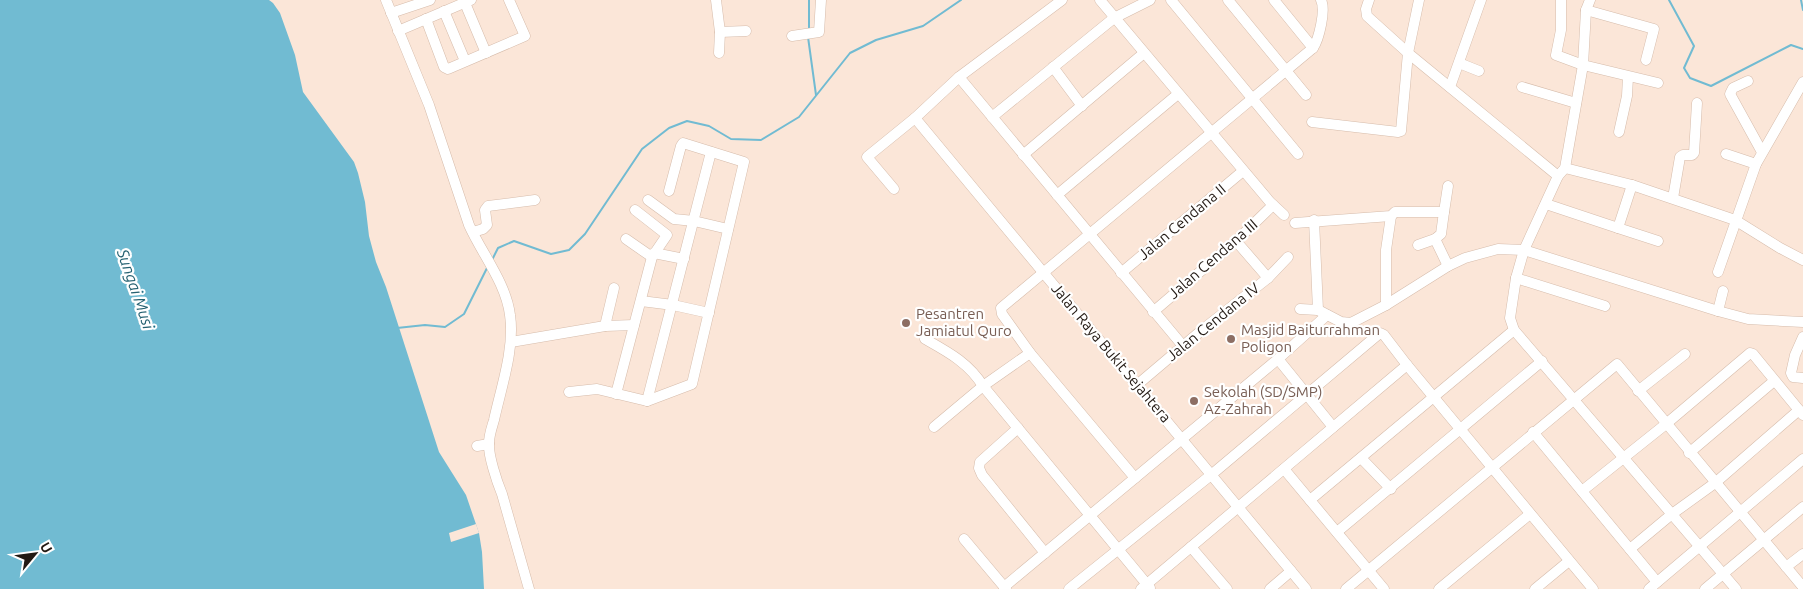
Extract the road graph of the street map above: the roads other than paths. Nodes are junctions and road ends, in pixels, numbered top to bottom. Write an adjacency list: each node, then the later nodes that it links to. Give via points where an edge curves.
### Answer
1 (386, 0): 21 (street)
2 (430, 0): 21 (street)
3 (509, 0): 29 (street, via 525,35)
4 (716, 0): 25 (street)
5 (821, 0): 27 (street, via 819,32)
6 (1062, 0): 41 (street)
7 (1100, 0): 22 (street)
8 (1150, 0): 22 (street)
9 (1172, 0): 49 (street)
10 (1228, 0): 39 (street)
11 (1274, 0): 28 (street)
12 (1321, 0): 28 (street, via 1324,7)
13 (1369, 0): 32 (street, via 1367,16)
14 (1419, 0): 32 (street)
15 (1481, 0): 35 (street)
16 (1562, 0): 36 (street, via 1556,55)
17 (1590, 0): 19 (street)
18 (468, 1): 20 (street); 29 (street)
19 (1586, 10): 33 (street, via 1654,29); 36 (street)
20 (444, 11): 23 (street); 34 (street)
21 (391, 13): 24 (street)
22 (1114, 18): 31 (street); 37 (street)
23 (426, 19): 24 (street); 34 (street, via 444,67 448,69)
24 (398, 31): 87 (street, via 429,105)
25 (720, 32): 26 (street); 30 (street)
26 (746, 32)
27 (792, 36)
28 (1313, 48): 39 (street)
29 (486, 53): 34 (street)
30 (719, 53)
31 (1144, 53): 47 (street); 52 (street)
32 (1408, 53): 45 (street); 55 (street, via 1401,131)
33 (1646, 60)
34 (465, 61)
35 (1459, 63): 38 (street); 45 (street)
36 (1583, 65): 40 (street); 50 (street)
37 (1053, 67): 52 (street); 53 (street)
38 (1479, 70)
39 (1286, 71): 48 (street); 49 (street)
40 (1628, 77): 44 (street); 56 (street)
41 (959, 78): 53 (street); 54 (street)
42 (1748, 81): 59 (street, via 1733,88 1730,94)
43 (1803, 82): 59 (street)
44 (1658, 83)
45 (1450, 87): 66 (street)
46 (1522, 87): 50 (street)
47 (1178, 94): 57 (street); 71 (street)
48 (1306, 95)
49 (1252, 99): 57 (street); 60 (street)
50 (1576, 103): 64 (street)
51 (1698, 103): 72 (street, via 1694,153 1680,157)
52 (1082, 106): 62 (street)
53 (992, 116): 62 (street)
54 (914, 118): 69 (street, via 867,157); 101 (street, Jalan Raya Bukit Sejahtera)
55 (1312, 122)
56 (1618, 132)
57 (1211, 133): 65 (street); 88 (street)
58 (711, 152): 70 (street, via 682,144); 83 (street); 86 (street, via 744,162)
59 (1762, 152): 63 (street)
60 (1298, 154)
61 (1726, 154): 63 (street)
62 (1023, 155): 71 (street)
63 (1756, 164): 82 (street)
64 (1565, 168): 66 (street); 67 (street)
65 (1243, 171): 76 (street); 102 (street, Jalan Cendana II)
66 (1558, 176): 75 (street)
67 (1632, 185): 72 (street); 85 (street)
68 (1448, 186): 78 (street)
69 (894, 189)
70 (669, 190)
71 (1056, 195): 88 (street)
72 (1673, 198): 82 (street)
73 (536, 200): 87 (street, via 488,206 485,210 487,224)
74 (648, 200): 83 (street, via 673,219)
75 (1546, 204): 85 (street); 94 (street)
76 (1273, 205): 79 (street); 91 (street, Jalan Cendana III)
77 (635, 210): 95 (street, via 667,234)
78 (1444, 212): 80 (street, via 1395,212); 90 (street, via 1443,231)
79 (1284, 215)
80 (1391, 216): 81 (street); 109 (street, via 1386,250)
81 (1314, 220): 84 (street); 114 (street)
82 (1735, 220): 98 (street); 100 (street)
83 (694, 221): 86 (street); 97 (street)
84 (1295, 223)
85 (1618, 228): 92 (street)
86 (728, 229): 115 (street)
87 (473, 232): 122 (street, via 507,302)
88 (1090, 235): 101 (street); 102 (street)
89 (626, 239): 95 (street)
90 (1435, 239): 93 (street); 99 (street)
91 (1236, 241): 103 (street); 113 (street, Jalan Cendana III)
92 (1658, 241)
93 (1418, 245)
94 (1524, 250): 99 (street, via 1481,252); 104 (street); 112 (street)
95 (653, 255): 97 (street); 107 (street)
96 (1288, 257): 103 (street, Jalan Cendana IV)
97 (684, 259): 108 (street)
98 (1803, 260)
99 (1448, 266): 109 (street)
100 (1718, 272)
101 (1044, 273): 124 (street, via 1002,308 1002,314); 131 (street, Jalan Raya Bukit Sejahtera)
102 (1121, 273): 113 (street)
103 (1268, 278): 123 (street, Jalan Cendana IV)
104 (1516, 278): 110 (street); 119 (street, via 1510,318)
105 (614, 288): 118 (street)
106 (1724, 291): 112 (street)
107 (641, 301): 108 (street); 117 (street)
108 (673, 305): 115 (street); 139 (street)
109 (1386, 306): 114 (street, via 1351,322 1341,322)
110 (1606, 306)
111 (1300, 309): 114 (street)
112 (1718, 311): 116 (street, via 1748,319)
113 (1153, 312): 123 (street)
114 (1322, 312): 126 (street)
115 (709, 313): 139 (street, via 691,385)
116 (1803, 322)
117 (634, 325): 118 (street); 135 (street)
118 (605, 326): 122 (street)
119 (1514, 330): 127 (street); 137 (street)
120 (1803, 337): 129 (street, via 1791,373 1794,377)
121 (925, 339): 132 (street, via 967,365)
122 (511, 342): 148 (street)
123 (1183, 346): 131 (street, Jalan Cendana IV)
124 (1030, 353): 132 (street); 157 (street)
125 (1685, 354): 133 (street)
126 (1278, 359): 136 (street); 147 (street)
127 (1542, 362): 138 (street); 145 (street)
128 (1407, 365): 136 (street, via 1380,333); 137 (street); 143 (street)
129 (1803, 378)
130 (1774, 381): 140 (street); 141 (street, via 1750,353); 150 (street)
131 (1137, 385): 147 (street, Jalan Raya Bukit Sejahtera)
132 (983, 386): 142 (street); 144 (street)
133 (1638, 391): 138 (street, via 1616,364); 141 (street)
134 (569, 392): 135 (street, via 591,388)
135 (616, 394): 139 (street)
136 (1306, 395): 143 (street); 156 (street)
137 (1434, 397): 145 (street); 151 (street)
138 (1573, 399): 146 (street); 152 (street)
139 (647, 401)
140 (1801, 413): 158 (street)
141 (1666, 424): 150 (street); 152 (street)
142 (934, 427)
143 (1333, 427): 155 (street)
144 (1018, 428): 167 (street); 175 (street, via 980,462 979,468)
145 (1460, 430): 154 (street); 159 (street)
146 (1533, 432): 154 (street); 160 (street)
147 (1182, 439): 156 (street, Jalan Raya Bukit Sejahtera); 157 (street)
148 (489, 444): 149 (street); 186 (street)
149 (477, 446)
150 (1689, 453): 158 (street)
151 (1361, 458): 159 (street); 161 (street)
152 (1624, 458): 160 (street); 166 (street)
153 (1803, 459): 164 (street)
154 (1491, 467): 165 (street); 179 (street)
155 (1284, 469): 161 (street); 162 (street)
156 (1211, 474): 162 (street, Jalan Raya Bukit Sejahtera); 173 (street)
157 (1135, 478): 167 (street)
158 (1715, 483): 164 (street); 166 (street)
159 (1391, 489): 168 (street)
160 (1582, 491): 174 (street)
161 (1310, 500): 168 (street)
162 (1238, 507): 172 (street); 180 (street, Jalan Raya Bukit Sejahtera)
163 (1803, 507): 170 (street)
164 (1740, 512): 170 (street); 171 (street)
165 (1530, 514): 177 (street); 193 (street)
166 (1672, 514): 171 (street); 174 (street)
167 (1090, 515): 173 (street); 175 (street)
168 (1337, 532): 179 (street)
169 (964, 539): 185 (street)
170 (1764, 541): 178 (street); 181 (street)
171 (1700, 546): 181 (street); 182 (street)
172 (1191, 547): 183 (street); 188 (street)
173 (1118, 549): 183 (street); 187 (street)
174 (1630, 549): 182 (street)
175 (1045, 553): 185 (street)
176 (1803, 554): 178 (street)
177 (1569, 561): 194 (street); 195 (street)
178 (1786, 568): 184 (street)
179 (1369, 570): 191 (street); 192 (street)
180 (1291, 571): 189 (street); 190 (street, Jalan Raya Bukit Sejahtera)
181 (1723, 574): 197 (street); 198 (street)
182 (1657, 582): 196 (street)
183 (1146, 587)
184 (1803, 587)
185 (1005, 588)
186 (528, 589)
187 (1069, 589)
188 (1226, 589)
189 (1270, 589)
190 (1306, 589)
191 (1346, 589)
192 (1384, 589)
193 (1439, 589)
194 (1535, 589)
195 (1593, 589)
196 (1649, 589)
197 (1705, 589)
198 (1736, 589)

